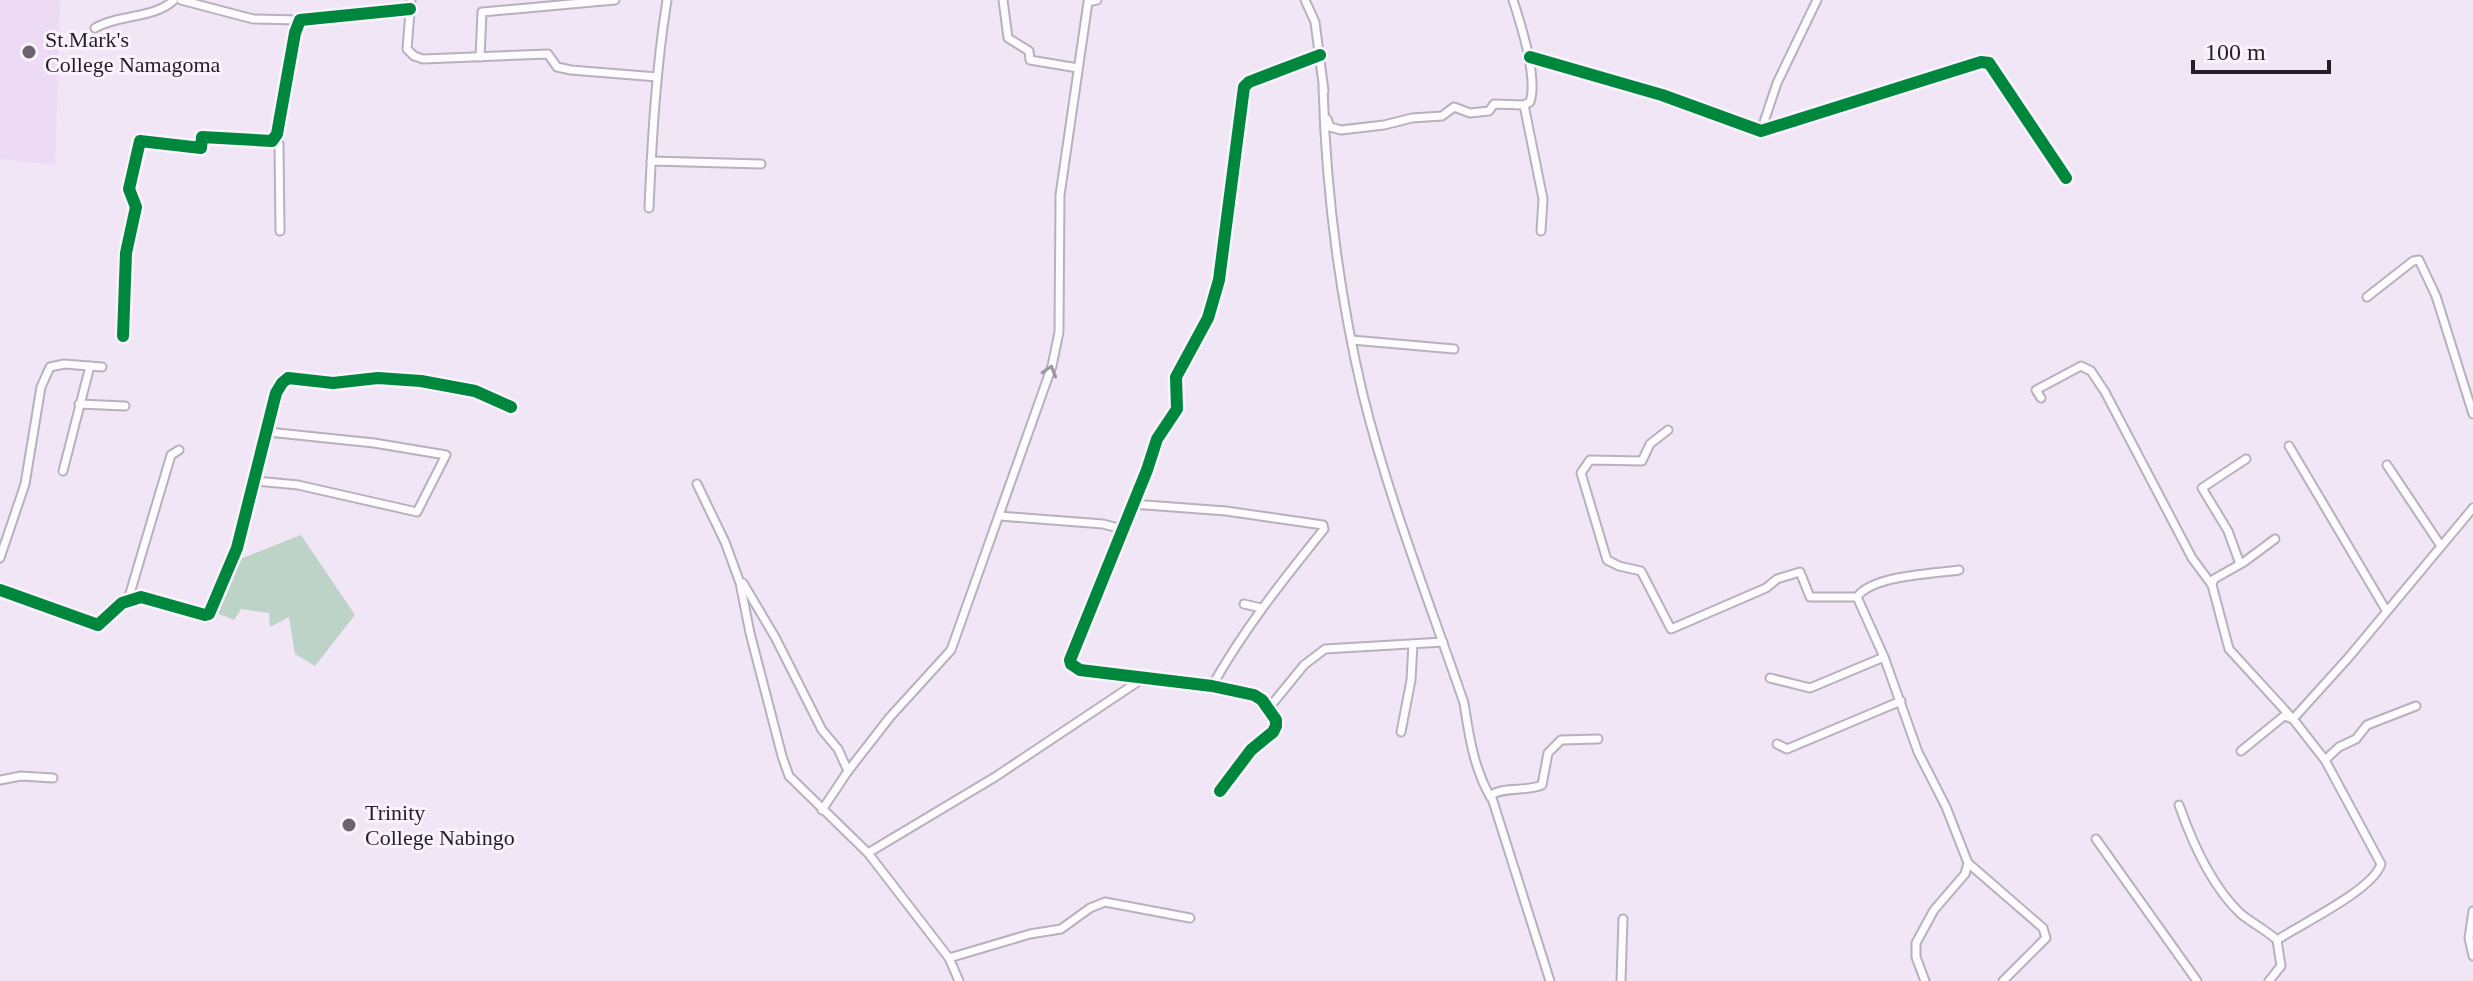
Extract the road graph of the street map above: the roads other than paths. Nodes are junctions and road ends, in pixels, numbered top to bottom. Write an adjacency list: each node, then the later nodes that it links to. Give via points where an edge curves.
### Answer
1 (174, 0): 12 (street, via 156,11)
2 (181, 0): 11 (street, via 253,19)
3 (615, 0): 14 (street, via 482,12)
4 (667, 0): 17 (street)
5 (1003, 0): 16 (street, via 1008,38 1029,51 1030,60)
6 (1097, 0): 16 (street, via 1088,2)
7 (1305, 0): 13 (street)
8 (1513, 0): 15 (street)
9 (1817, 0): 20 (street, via 1777,83)
10 (410, 4): 11 (street); 14 (street, via 407,49 414,56)
11 (300, 20): 21 (street)
12 (95, 28)
13 (1320, 55): 18 (street); 48 (street, via 1244,87 1212,309 1176,377 1177,409 1157,439)
14 (480, 57): 17 (street, via 548,54 557,67 571,70)
15 (1530, 57): 19 (street, via 1533,94); 20 (street, via 1662,95)
16 (1078, 68): 50 (street, one-way to 16, via 1059,332 1060,195)
17 (657, 77): 22 (street)
18 (1323, 87): 19 (street, via 1327,124 1341,130 1442,116 1454,107 1470,113 1489,111 1494,104); 30 (street, via 1325,159)
19 (1524, 105): 27 (street, via 1543,199)
20 (1761, 131): 24 (street, via 1989,63)
21 (275, 137): 26 (street); 29 (street, via 202,137 201,148 140,141 129,189 136,207 126,253)
22 (651, 161): 23 (street); 25 (street)
23 (761, 164)
24 (2066, 178)
25 (649, 208)
26 (280, 231)
27 (1541, 231)
28 (2367, 297): 38 (street, via 2419,260 2436,296)
29 (123, 336)
30 (1352, 340): 31 (street); 65 (street, via 1386,477)
31 (1454, 349)
32 (90, 366): 33 (street); 35 (street); 54 (street, via 50,367 41,387 25,484)
33 (102, 367)
34 (2041, 398): 58 (street, via 2036,390 2058,378 2081,366 2091,371 2192,558)
35 (79, 404): 36 (street); 45 (street)
36 (125, 406)
37 (511, 407): 40 (street, via 475,391 421,381 333,383 296,377 282,383 276,393)
38 (2473, 414)
39 (1668, 430): 60 (street, via 1650,444 1642,461 1590,460 1581,473 1607,560 1641,571 1671,629 1800,572 1810,597)
40 (268, 432): 46 (street); 46 (street, via 446,455 417,512 298,485)
41 (2289, 446): 64 (street)
42 (179, 450): 61 (street, via 171,455)
43 (2246, 459): 55 (street, via 2202,488 2228,531)
44 (2387, 465): 53 (street)
45 (63, 471)
46 (256, 481): 61 (street, via 237,548 209,614 141,597)
47 (697, 484): 56 (street)
48 (1132, 504): 51 (street); 63 (street, via 1323,525)
49 (2473, 508): 53 (street)
50 (1000, 516): 51 (street); 80 (street, via 951,650)
51 (1122, 529): 69 (street, via 1070,660 1080,670)
52 (2275, 539): 55 (street)
53 (2441, 546): 64 (street)
54 (0, 558)
55 (2240, 564): 58 (street)
56 (734, 567): 80 (street); 86 (street, via 789,776)
57 (1959, 570): 60 (street, via 1914,574 1862,589)
58 (2212, 585): 74 (street, via 2229,649)
59 (0, 590): 61 (street, via 98,625)
60 (1857, 597): 67 (street)
61 (128, 600)
62 (1244, 604): 63 (street)
63 (1261, 608): 70 (street)
64 (2386, 610): 74 (street)
65 (1443, 642): 66 (street); 84 (street, via 1464,703 1481,781)
66 (1413, 644): 73 (street, via 1325,649 1304,665); 75 (street)
67 (1884, 657): 68 (street, via 1810,688); 71 (street)
68 (1770, 678)
69 (1142, 679): 70 (street); 88 (street)
70 (1212, 686): 73 (street, via 1254,695)
71 (1901, 701): 77 (street, via 1787,749); 89 (street)
72 (2416, 706): 79 (street, via 2367,725)
73 (1269, 708): 83 (street, via 1276,720 1273,732 1251,750)
74 (2293, 719): 78 (street, via 2284,716); 79 (street)
75 (1401, 732)
76 (1598, 739): 84 (street, via 1561,740 1548,753 1542,785 1493,793)
77 (1777, 744)
78 (2241, 751)
79 (2325, 760): 93 (street, via 2381,868 2342,902)
80 (848, 771): 86 (street)
81 (53, 778): 82 (street)
82 (0, 780)
83 (1220, 791)
84 (1491, 798): 97 (street)
85 (2179, 805): 93 (street, via 2219,887 2244,916)
86 (822, 810): 88 (street)
87 (2096, 839): 101 (street)
88 (868, 853): 95 (street)
89 (1968, 863): 99 (street, via 1916,943); 100 (street, via 2043,928 2046,938)
90 (2473, 911): 94 (street)
91 (1190, 918): 95 (street, via 1105,902 1061,929)
92 (1623, 919): 98 (street)
93 (2277, 940): 102 (street, via 2281,966)
94 (2473, 956)
95 (949, 958): 96 (street)
96 (959, 981)
97 (1550, 981)
98 (1621, 981)
99 (1925, 981)
100 (2003, 981)
101 (2197, 981)
102 (2269, 981)

